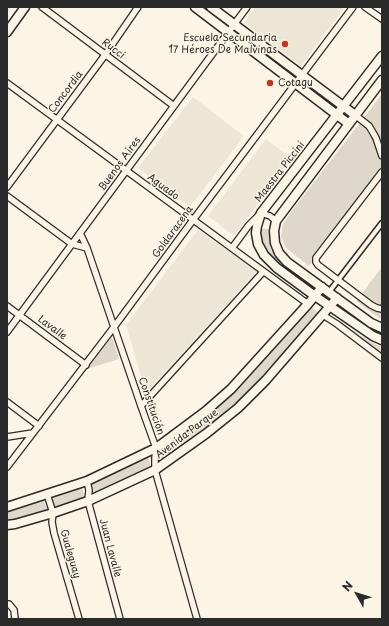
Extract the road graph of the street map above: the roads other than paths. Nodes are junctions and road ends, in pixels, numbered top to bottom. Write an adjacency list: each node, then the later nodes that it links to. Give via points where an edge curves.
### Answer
1 (25, 7): 11 (main road)
2 (42, 7): 13 (street, Rucci)
3 (138, 7): 13 (street, Concordia)
4 (195, 7): 12 (main road)
5 (211, 7): 10 (main road)
6 (247, 7): 10 (street, Buenos Aires)
7 (353, 7): 15 (street, Goldaracena)
8 (365, 7): 9 (street)
9 (382, 19)
10 (235, 25): 12 (street, Buenos Aires); 15 (main road)
11 (7, 32)
12 (229, 33): 18 (main road); 19 (street, Buenos Aires)
13 (105, 55): 19 (street, Rucci); 23 (street, Concordia)
14 (382, 56): 20 (main road, Maestra Piccini)
15 (301, 74): 18 (street, Goldaracena); 20 (main road)
16 (382, 80): 22 (main road)
17 (7, 83): 23 (street, Aguado)
18 (295, 83): 21 (main road); 31 (street, Goldaracena)
19 (174, 106): 26 (street, Buenos Aires)
20 (344, 106): 21 (main road, Maestra Piccini); 22 (main road)
21 (337, 114): 24 (main road); 30 (main road, Maestra Piccini)
22 (355, 115): 24 (main road); 25 (street, via 369,126)
23 (57, 120): 26 (street, Aguado); 28 (street, Concordia)
24 (349, 124): 32 (main road)
25 (382, 156)
26 (126, 171): 31 (street, Aguado); 34 (street, Buenos Aires)
27 (382, 172): 39 (street, via 316,258 318,265)
28 (7, 187)
29 (7, 196): 35 (street)
30 (261, 213): 32 (street); 37 (street); 41 (main road, Maestra Piccini, via 256,233 264,255)
31 (193, 220): 37 (street, Aguado); 49 (street, Goldaracena)
32 (276, 221): 40 (main road, via 275,243 279,253)
33 (382, 224): 39 (street)
34 (80, 233): 35 (street, Buenos Aires); 36 (street, Constitución)
35 (72, 244): 36 (street); 47 (street, Buenos Aires)
36 (87, 248): 49 (street, Constitución)
37 (232, 248): 38 (street, Aguado)
38 (263, 272): 43 (street, Aguado); 56 (street)
39 (338, 281): 40 (street); 46 (street, via 371,305)
40 (325, 290): 41 (main road, Avenida Parque); 42 (main road)
41 (315, 296): 43 (main road, Avenida Parque); 45 (main road, Maestra Piccini)
42 (337, 298): 45 (main road, Avenida Parque); 50 (main road)
43 (308, 304): 60 (main road, Avenida Parque, via 231,389)
44 (7, 306): 47 (street, Lavalle)
45 (331, 306): 48 (main road, Avenida Parque); 52 (main road, Maestra Piccini)
46 (382, 308)
47 (19, 315): 51 (street, Buenos Aires); 54 (street, Lavalle)
48 (323, 315): 53 (street); 62 (main road, Avenida Parque, via 238,408)
49 (114, 327): 54 (street, Goldaracena); 56 (street, Constitución)
50 (382, 328)
51 (7, 332)
52 (382, 340)
53 (382, 358)
54 (86, 364): 57 (street, Goldaracena)
55 (7, 402): 57 (street)
56 (140, 406): 60 (street, Constitución)
57 (39, 426): 58 (street, Goldaracena)
58 (33, 433): 59 (street); 61 (street, Goldaracena)
59 (7, 438)
60 (156, 448): 62 (street, Constitución); 63 (main road, Avenida Parque)
61 (7, 467)
62 (155, 470): 65 (main road, Avenida Parque); 73 (street, Constitución)
63 (87, 481): 64 (main road, Avenida Parque); 65 (street, Juan Lavalle)
64 (46, 494): 66 (main road, Avenida Parque); 67 (street, Gualeguay)
65 (88, 501): 67 (main road, Avenida Parque); 72 (street, Juan Lavalle)
66 (7, 506)
67 (53, 513): 68 (main road, Avenida Parque); 71 (street, Gualeguay, via 54,533)
68 (7, 525)
69 (8, 604): 70 (street, via 14,610)
70 (15, 619)
71 (79, 619)
72 (120, 619)
73 (197, 619)

